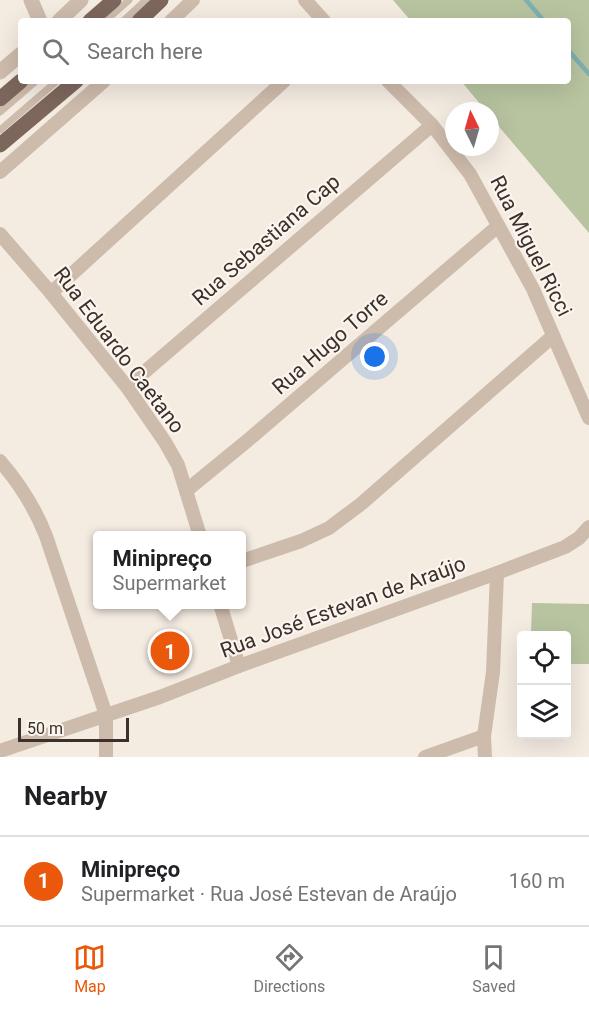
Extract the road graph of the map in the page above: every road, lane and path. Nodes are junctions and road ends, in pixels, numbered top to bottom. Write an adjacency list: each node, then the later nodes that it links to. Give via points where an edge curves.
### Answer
1 (31, 0): 9 (street)
2 (81, 0): 10 (street)
3 (114, 0): 11 (main road)
4 (129, 0): 12 (lane)
5 (146, 0): 13 (lane)
6 (161, 0): 14 (main road)
7 (193, 0): 15 (street)
8 (305, 0): 16 (street)
9 (39, 18)
10 (62, 18)
11 (93, 18)
12 (108, 18)
13 (126, 18)
14 (142, 18)
15 (174, 18)
16 (321, 18)
17 (18, 57): 18 (street)
18 (0, 72)
19 (18, 84): 26 (main road)
20 (33, 84): 27 (lane)
21 (54, 84): 29 (lane)
22 (72, 84): 30 (main road)
23 (101, 84): 31 (street)
24 (281, 84): 34 (street)
25 (391, 84): 28 (street, Rua Miguel Ricci)
26 (0, 99)
27 (0, 112)
28 (432, 125): 32 (street, Rua Miguel Ricci, via 470,174); 36 (street, Rua Sebastiana Cap)
29 (0, 130)
30 (0, 146)
31 (0, 172)
32 (498, 226): 35 (street, Rua Miguel Ricci); 39 (street, Rua Hugo Torre)
33 (0, 234): 34 (street, Rua Eduardo Caetano)
34 (51, 293): 36 (street, Rua Eduardo Caetano)
35 (553, 336): 37 (street, Rua Miguel Ricci); 42 (street, via 362,504 329,528)
36 (127, 387): 39 (street, Rua Eduardo Caetano, via 165,442)
37 (589, 418)
38 (0, 461): 46 (street, via 35,510 46,536)
39 (187, 490): 41 (street, Rua Eduardo Caetano)
40 (589, 527): 43 (street, via 565,547)
41 (199, 531)
42 (246, 560)
43 (498, 573): 45 (street, Rua José Estevan de Araújo); 47 (street, via 493,672)
44 (222, 609): 45 (street)
45 (239, 666): 46 (street, Rua José Estevan de Araújo)
46 (106, 715): 48 (street, Rua José Estevan de Araújo); 49 (street)
47 (484, 736): 50 (street); 51 (street)
48 (0, 751)
49 (106, 757)
50 (425, 757)
51 (485, 757)

